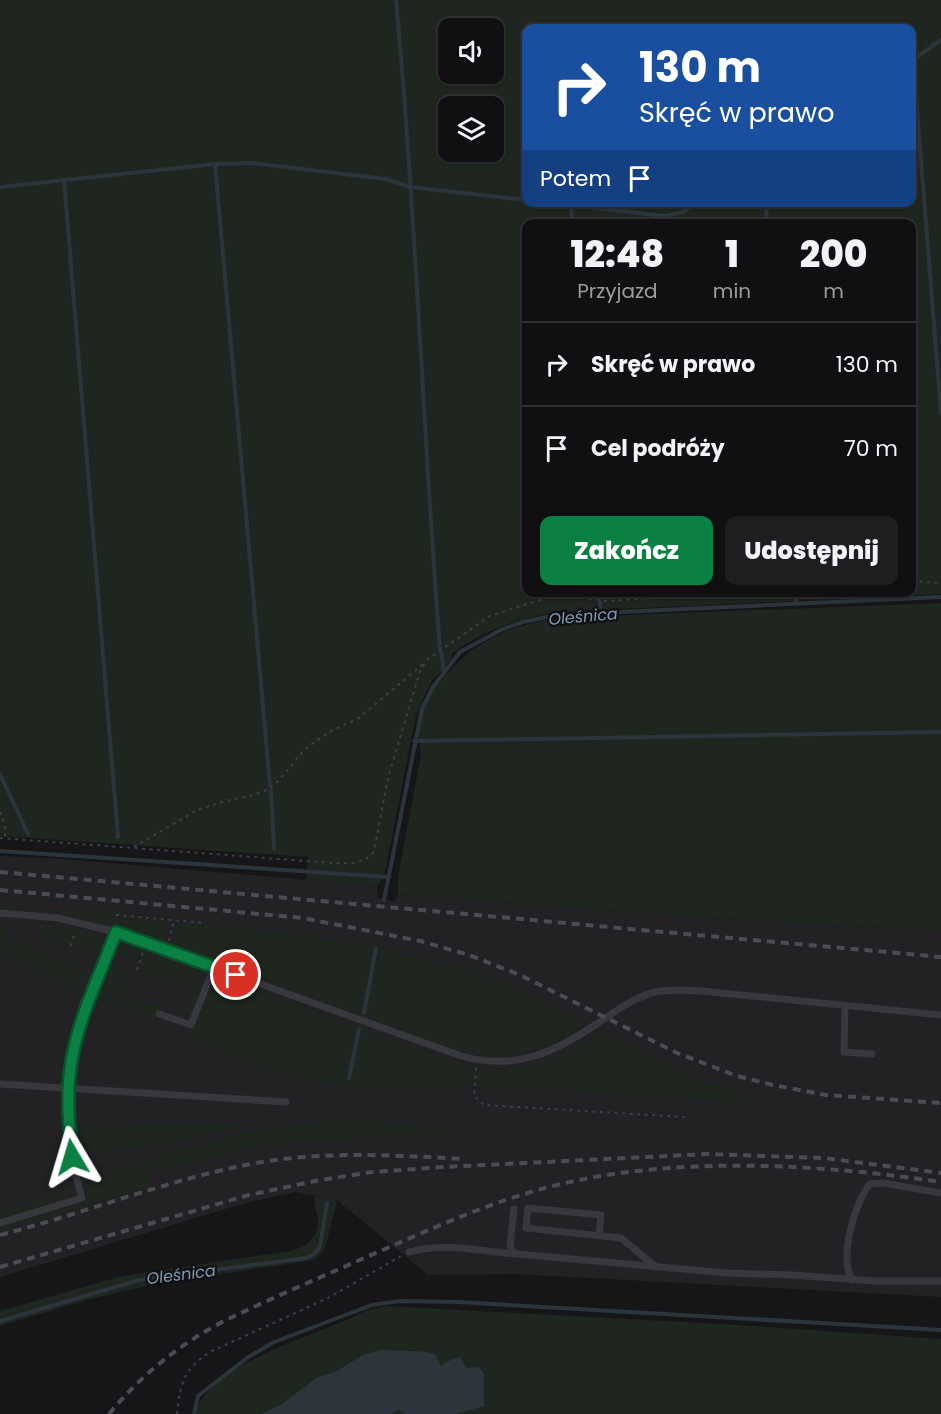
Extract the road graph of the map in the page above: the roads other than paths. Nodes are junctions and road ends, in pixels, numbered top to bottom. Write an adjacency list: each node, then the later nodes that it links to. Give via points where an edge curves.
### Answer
1 (0, 912): 2 (lane, via 58,918)
2 (116, 932): 3 (lane); 9 (lane, via 82,1020 71,1064)
3 (214, 967): 4 (lane, via 461,1056 491,1061 540,1055 570,1041 630,1002 662,991 690,990); 5 (lane, via 191,1025)
4 (845, 1006): 6 (lane); 7 (lane, via 844,1052)
5 (159, 1014)
6 (941, 1016)
7 (872, 1054)
8 (0, 1084): 9 (lane)
9 (70, 1088): 10 (lane); 13 (lane, via 69,1130 82,1198)
10 (286, 1102)
11 (941, 1193): 18 (lane, via 870,1184 861,1197 847,1247 847,1269)
12 (514, 1209): 16 (lane, via 510,1245 513,1253)
13 (0, 1222)
14 (599, 1234): 14 (lane, via 601,1215 528,1208 526,1228); 17 (lane, via 621,1238)
15 (409, 1252): 16 (lane, via 441,1246)
16 (518, 1254): 17 (lane)
17 (656, 1267): 18 (lane)
18 (852, 1280): 19 (lane)
19 (941, 1281)

